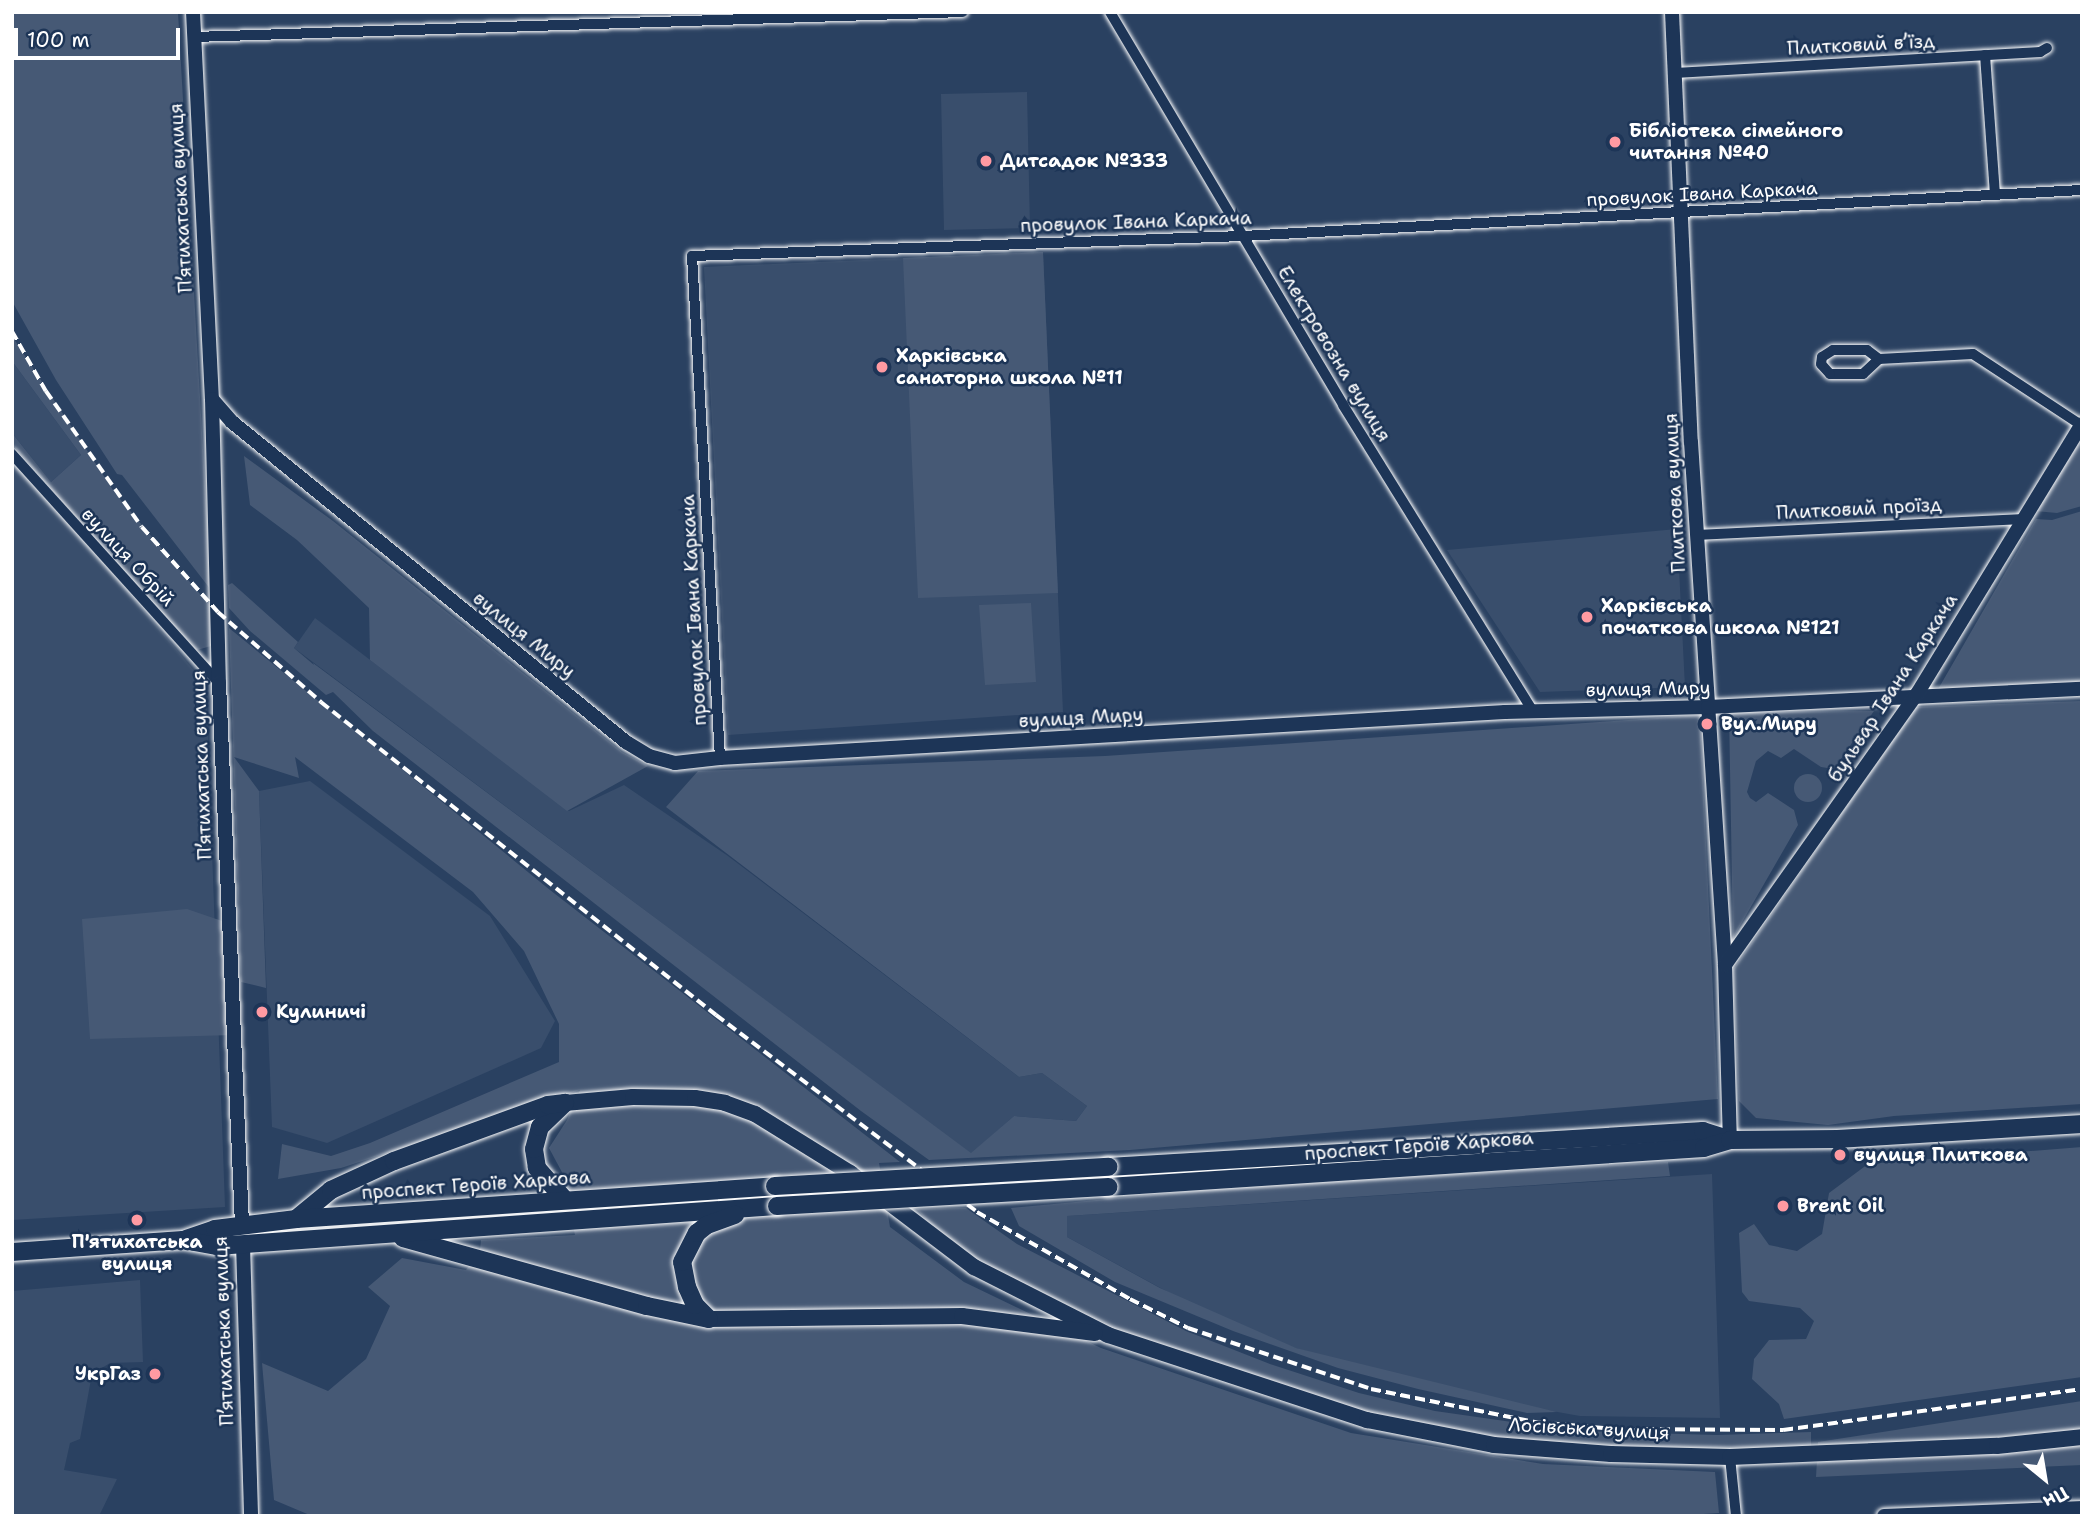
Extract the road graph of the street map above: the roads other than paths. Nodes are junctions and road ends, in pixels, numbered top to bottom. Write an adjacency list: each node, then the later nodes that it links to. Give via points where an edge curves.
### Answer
1 (193, 12): 5 (street, П’ятихатська вулиця)
2 (963, 12): 5 (street)
3 (1110, 12): 12 (street, Електровозна вулиця)
4 (1672, 12): 8 (street, Плиткова вулиця)
5 (194, 37): 14 (street, П’ятихатська вулиця)
6 (2047, 48): 7 (street, Плитковий в’їзд)
7 (1985, 55): 8 (street, Плитковий в’їзд); 10 (street)
8 (1675, 74): 11 (street, Плиткова вулиця)
9 (2082, 190): 10 (street, провулок Івана Каркача)
10 (1995, 194): 11 (street, провулок Івана Каркача)
11 (1679, 213): 12 (street, провулок Івана Каркача); 18 (street, Плиткова вулиця)
12 (1243, 236): 23 (street, Електровозна вулиця); 24 (street, провулок Івана Каркача, via 692,256)
13 (1879, 359): 13 (street, via 1867,350 1833,350 1822,357 1821,364 1830,374 1863,374); 15 (street, via 1973,354)
14 (212, 399): 19 (street, П’ятихатська вулиця); 24 (street, вулиця Миру, via 232,422 626,742 649,756 675,763)
15 (2082, 425): 17 (street, бульвар Івана Каркача)
16 (12, 454): 19 (street, вулиця Обрій)
17 (2024, 519): 18 (street, Плитковий проїзд); 21 (street, бульвар Івана Каркача)
18 (1696, 535): 22 (street, Плиткова вулиця)
19 (219, 683): 32 (street, П’ятихатська вулиця)
20 (2082, 690): 21 (street, вулиця Миру)
21 (1914, 698): 22 (street, вулиця Миру); 25 (street, бульвар Івана Каркача)
22 (1708, 707): 23 (street, вулиця Миру); 25 (street, Плиткова вулиця)
23 (1533, 711): 24 (street, вулиця Миру)
24 (720, 758)
25 (1725, 965): 28 (street, Плиткова вулиця)
26 (565, 1103): 29 (main road, via 540,1127 534,1149 537,1168); 31 (main road, via 548,1105 394,1161 331,1190); 38 (main road, via 695,1098 755,1114 850,1172 974,1267)
27 (2082, 1124): 28 (main road, проспект Героїв Харкова, via 1838,1139)
28 (1730, 1140): 29 (main road, проспект Героїв Харкова, bridge, via 1703,1131); 30 (main road, проспект Героїв Харкова, bridge, via 1704,1148)
29 (565, 1200): 31 (main road, проспект Героїв Харкова)
30 (755, 1207): 33 (main road, проспект Героїв Харкова); 37 (main road, via 707,1225 697,1233 682,1262 695,1305)
31 (296, 1219): 32 (main road, проспект Героїв Харкова)
32 (242, 1225): 34 (main road, проспект Героїв Харкова, via 215,1228); 35 (main road, П’ятихатська вулиця)
33 (393, 1235): 35 (main road, проспект Героїв Харкова); 37 (main road)
34 (183, 1240): 35 (main road, проспект Героїв Харкова, via 216,1246); 36 (main road, проспект Героїв Харкова)
35 (243, 1244): 42 (street, П’ятихатська вулиця)
36 (12, 1252)
37 (709, 1319): 38 (main road, via 962,1316)
38 (1108, 1335): 40 (main road, Лосівська вулиця, via 1367,1420 1494,1445)
39 (2082, 1437): 40 (main road, Лосівська вулиця, via 1997,1446)
40 (1730, 1457): 43 (street)
41 (2082, 1508): 44 (street)
42 (251, 1516)
43 (1736, 1516)
44 (1884, 1516)

